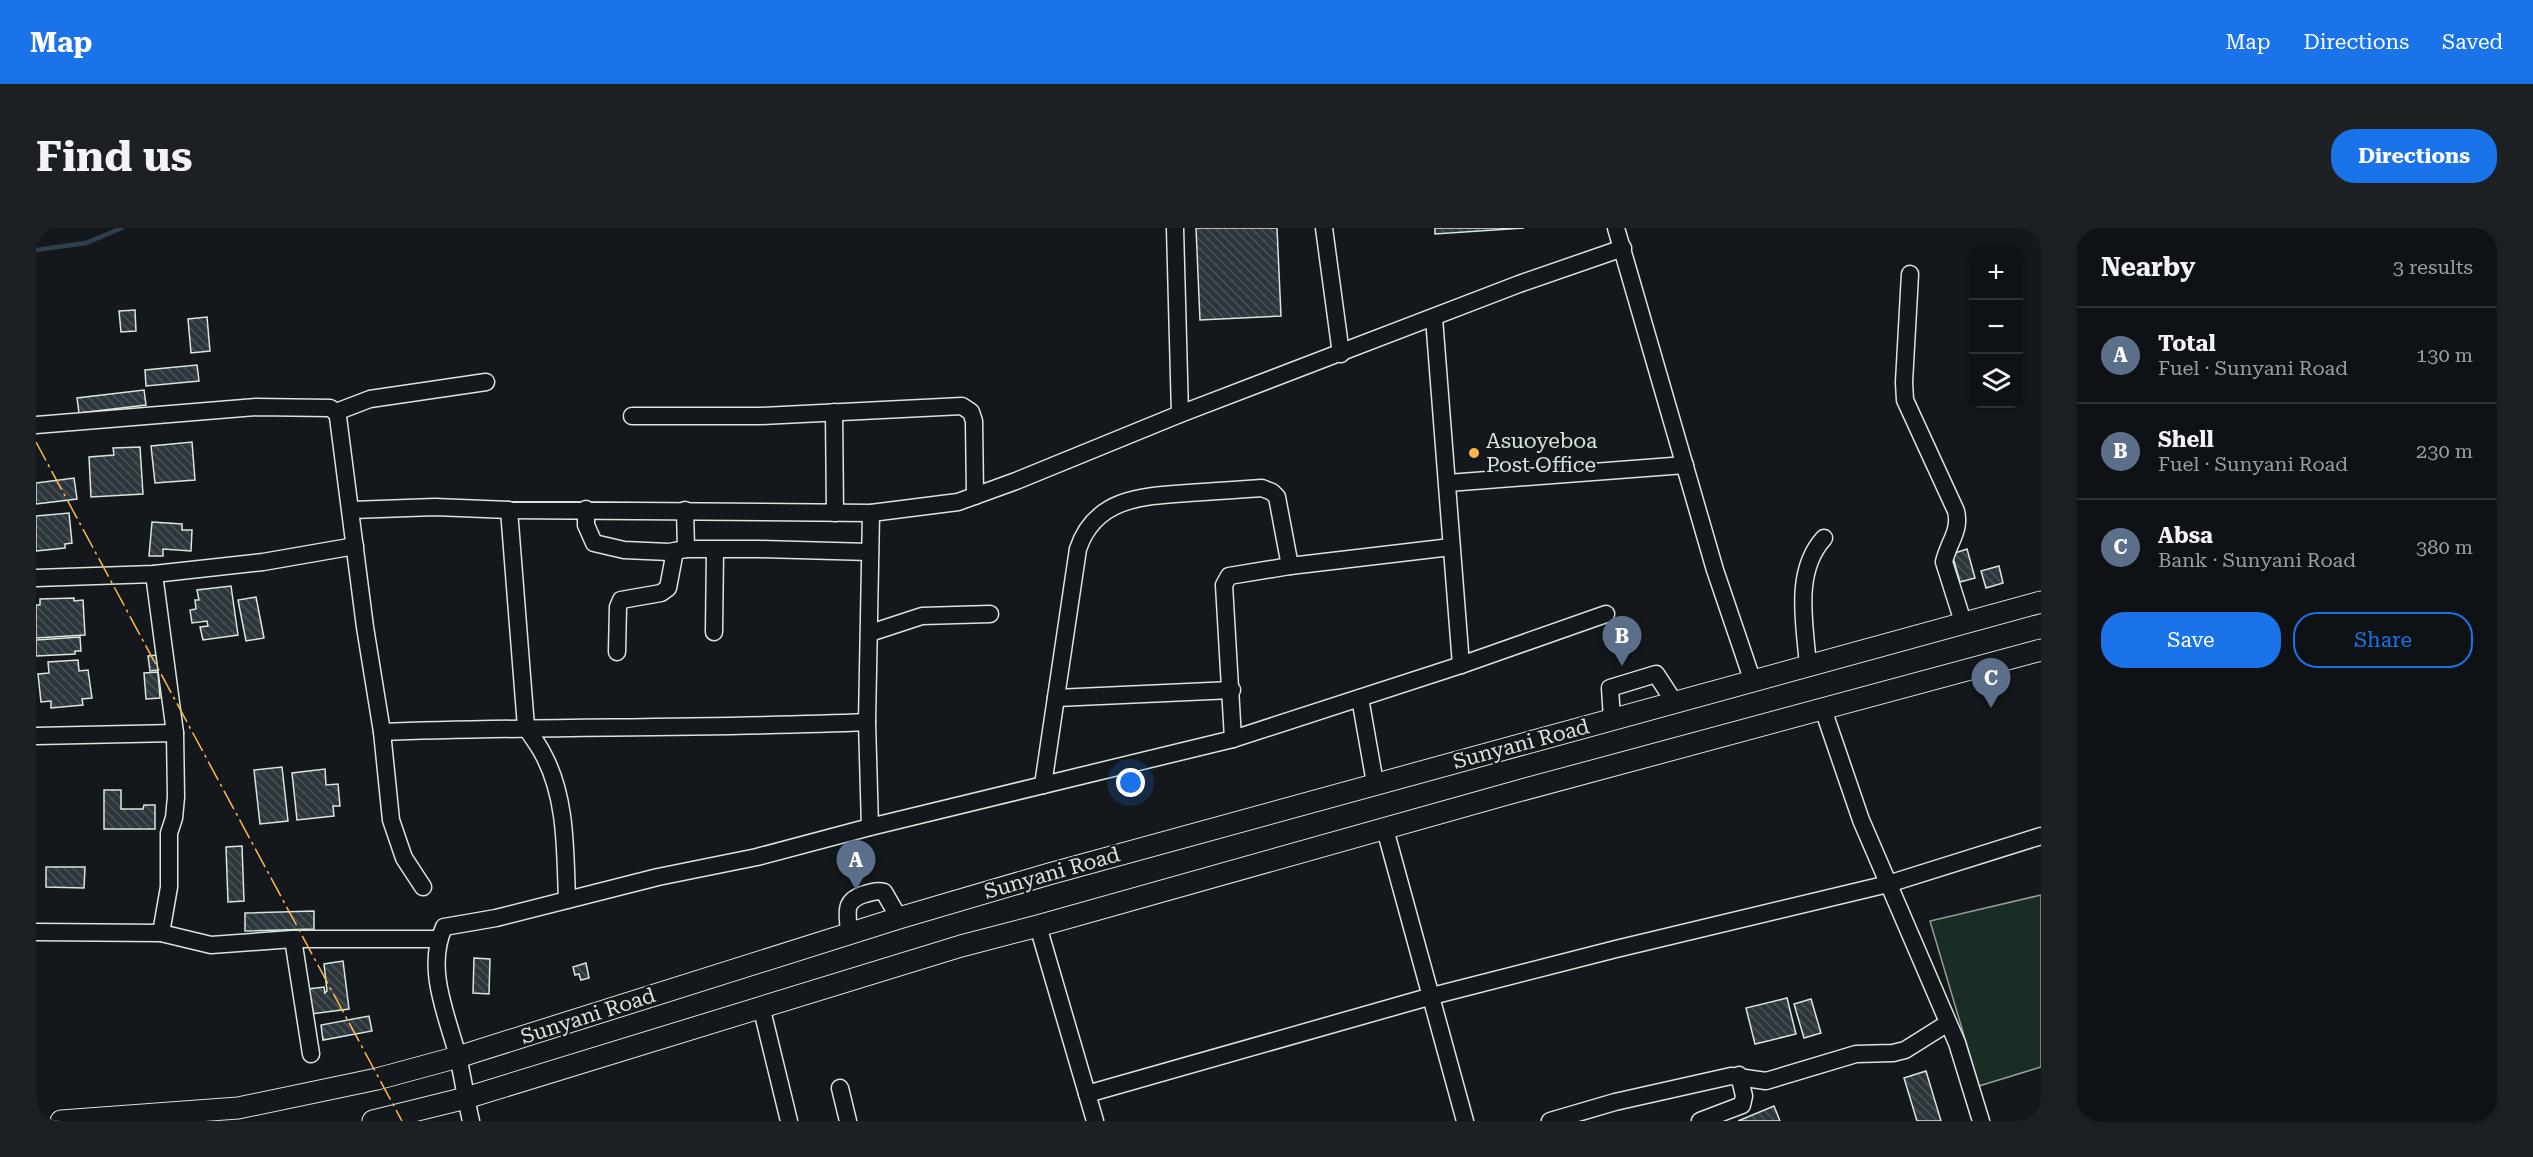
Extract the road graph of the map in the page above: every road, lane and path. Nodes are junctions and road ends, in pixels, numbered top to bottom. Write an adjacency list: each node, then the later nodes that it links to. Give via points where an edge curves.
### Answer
1 (1175, 228): 11 (street)
2 (1324, 228): 7 (street)
3 (1616, 228): 4 (street)
4 (1623, 248): 6 (street); 14 (street)
5 (1910, 274): 35 (street, via 1905,400 1959,521 1944,562)
6 (1434, 318): 7 (street); 15 (street)
7 (1341, 354): 11 (street)
8 (486, 382): 9 (street, via 370,399)
9 (336, 412): 13 (street, via 330,408 256,407); 18 (street)
10 (834, 412): 12 (street); 16 (street, via 962,406 971,412 974,422); 21 (street)
11 (1180, 414): 16 (street)
12 (632, 416)
13 (36, 425)
14 (1685, 465): 15 (street); 42 (street)
15 (1448, 483): 25 (street)
16 (975, 496): 22 (street, via 958,502)
17 (586, 509): 19 (street); 20 (street); 26 (street, via 586,525 594,543 624,550)
18 (352, 510): 19 (street); 24 (street)
19 (509, 510): 50 (street)
20 (686, 510): 21 (street); 26 (street)
21 (835, 513): 22 (street)
22 (871, 513): 28 (street)
23 (1824, 538): 41 (street, via 1814,550 1803,584)
24 (355, 546): 30 (street, via 263,562); 51 (street)
25 (1451, 547): 29 (street); 40 (street)
26 (681, 550): 27 (street); 39 (street, via 668,588 662,593 621,600)
27 (715, 550): 28 (street); 36 (street)
28 (870, 552): 37 (street)
29 (1290, 566): 43 (street, via 1229,576 1226,580); 44 (street, via 1277,497 1262,488 1141,496 1113,507 1089,526 1078,549)
30 (154, 573): 31 (street); 52 (street)
31 (36, 578)
32 (2041, 602): 35 (main road, Sunyani Road)
33 (990, 614): 37 (street, via 922,616)
34 (1606, 614): 40 (street)
35 (1963, 622): 41 (main road, Sunyani Road)
36 (714, 632)
37 (870, 633): 49 (street)
38 (2041, 651): 47 (main road)
39 (617, 652)
40 (1461, 665): 45 (street)
41 (1808, 666): 42 (main road, Sunyani Road)
42 (1753, 682): 46 (main road, Sunyani Road)
43 (1232, 690): 44 (street); 54 (street)
44 (1056, 698): 56 (street)
45 (1360, 698): 54 (street); 55 (street)
46 (1675, 702): 48 (main road, Sunyani Road); 48 (street, via 1656,674 1610,688)
47 (1823, 710): 58 (main road); 60 (street)
48 (1612, 719): 55 (main road, Sunyani Road)
49 (867, 722): 50 (street); 57 (street)
50 (526, 727): 51 (street); 62 (street, via 544,754 555,784 564,833)
51 (382, 732): 61 (street, via 391,820 404,858)
52 (175, 733): 53 (street); 66 (street, via 176,796)
53 (36, 736)
54 (1233, 740): 56 (street)
55 (1375, 783): 63 (main road, Sunyani Road)
56 (1043, 785): 57 (street)
57 (870, 826): 62 (street, via 757,857)
58 (1385, 829): 64 (main road); 70 (street)
59 (2041, 836): 60 (street)
60 (1887, 884): 70 (street); 72 (street)
61 (423, 887)
62 (567, 900): 69 (street, via 444,927)
63 (899, 918): 67 (main road, Sunyani Road); 67 (street, via 879,890 850,901)
64 (1038, 926): 71 (main road); 77 (street)
65 (36, 932): 66 (street)
66 (161, 933): 68 (street, via 211,945)
67 (849, 933): 74 (main road, Sunyani Road)
68 (293, 939): 69 (street); 73 (street)
69 (439, 939): 74 (street, via 437,968 442,1007)
70 (1432, 996): 77 (street); 85 (street)
71 (761, 1006): 78 (main road); 82 (street)
72 (1948, 1023): 75 (street, via 1905,1050 1893,1053 1856,1054 1767,1081); 88 (street)
73 (311, 1054)
74 (458, 1058): 78 (street); 79 (main road, Sunyani Road, via 238,1108)
75 (1739, 1075): 86 (street); 87 (street, via 1742,1105)
76 (840, 1088): 83 (street)
77 (1088, 1094): 84 (street)
78 (466, 1098): 80 (main road); 81 (street)
79 (61, 1121)
80 (373, 1121)
81 (471, 1121)
82 (789, 1121)
83 (848, 1121)
84 (1095, 1121)
85 (1466, 1121)
86 (1550, 1121)
87 (1700, 1121)
88 (1981, 1121)

